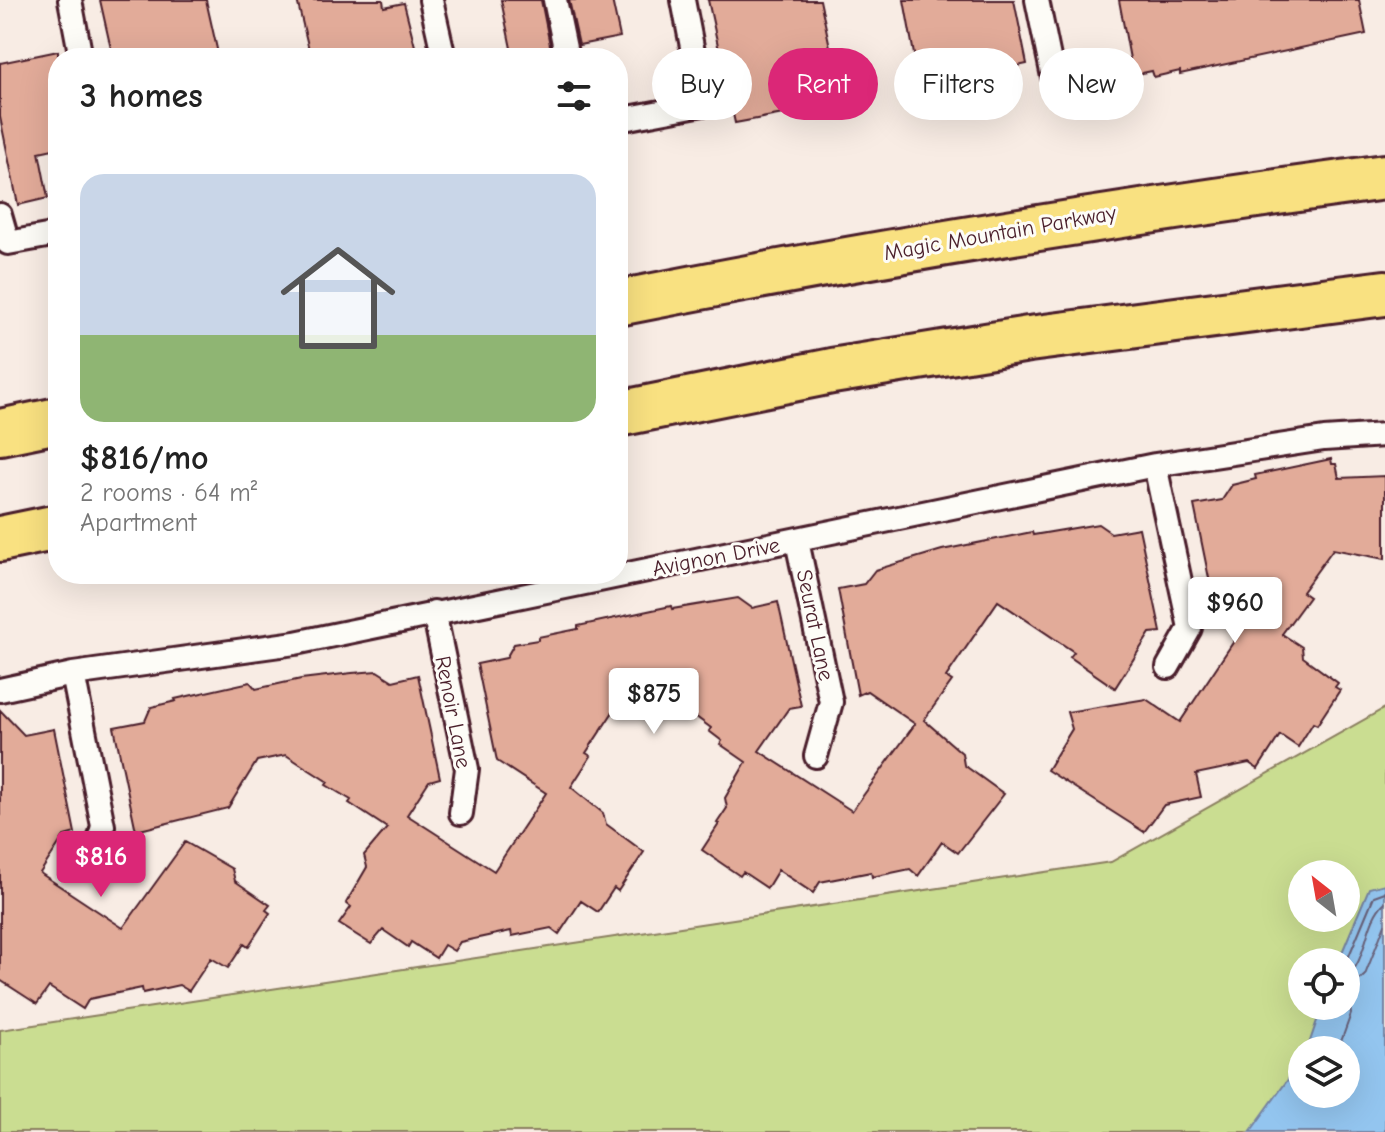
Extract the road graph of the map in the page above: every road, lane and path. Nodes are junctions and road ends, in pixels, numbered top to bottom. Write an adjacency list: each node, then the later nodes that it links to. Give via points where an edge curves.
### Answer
1 (70, 0): 6 (lane)
2 (431, 0): 7 (lane)
3 (555, 0): 8 (lane)
4 (683, 0): 10 (lane, via 703,104)
5 (1037, 0): 9 (lane)
6 (79, 48)
7 (442, 48)
8 (565, 48)
9 (1047, 48)
10 (628, 118)
11 (1385, 177): 15 (main road, Magic Mountain Parkway, via 1136,211 784,269)
12 (0, 215): 13 (lane, via 8,243)
13 (48, 236)
14 (1385, 293): 16 (main road, via 1029,339)
15 (628, 301)
16 (628, 412)
17 (48, 422): 18 (main road)
18 (0, 432)
19 (1385, 435): 20 (lane, Avignon Drive)
20 (1155, 465): 23 (lane, Avignon Drive); 27 (lane, via 1190,628)
21 (48, 529): 22 (main road)
22 (0, 539)
23 (797, 541): 24 (lane, Avignon Drive); 30 (lane, Seurat Lane, via 831,702)
24 (628, 574)
25 (577, 584): 26 (lane, Avignon Drive)
26 (434, 612): 28 (lane, Avignon Drive, via 295,643); 31 (lane, Renoir Lane, via 467,769)
27 (1168, 667)
28 (73, 674): 29 (lane, Avignon Drive); 32 (lane, via 103,826)
29 (0, 690)
30 (816, 756)
31 (461, 813)
32 (92, 867)

